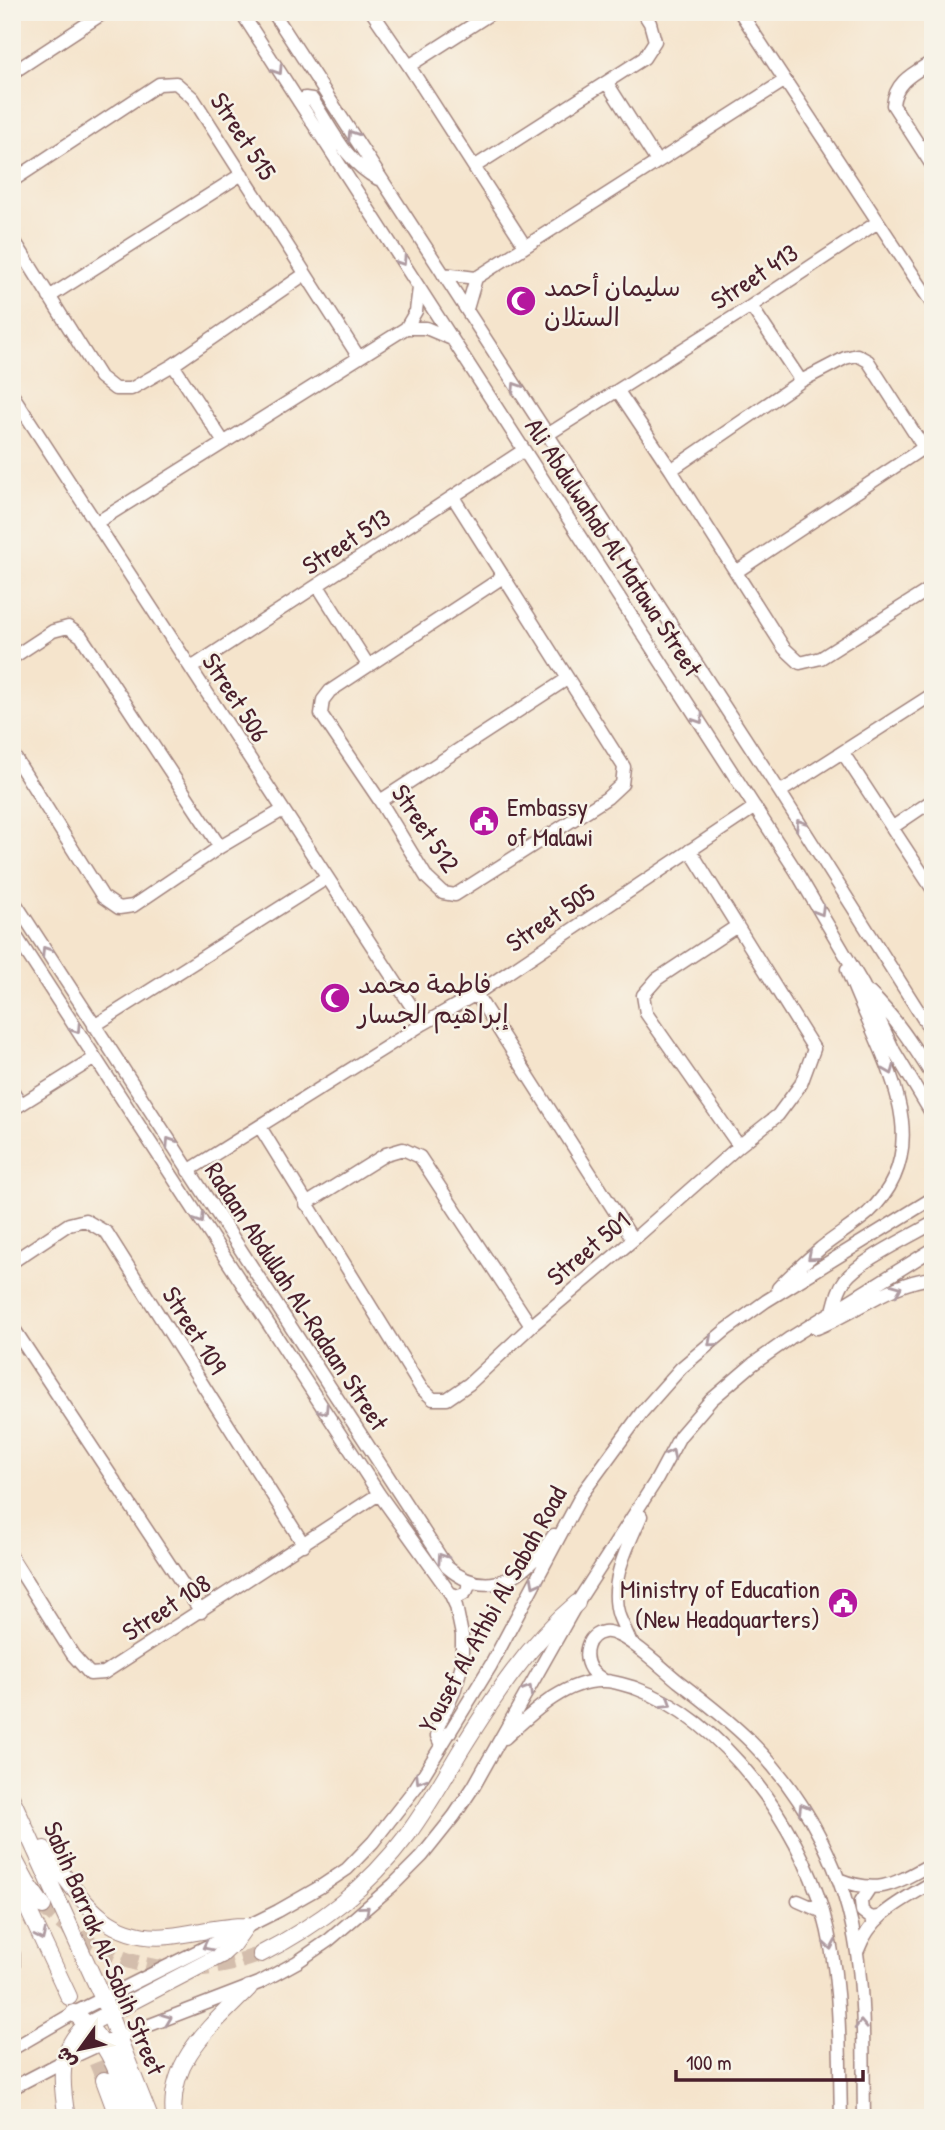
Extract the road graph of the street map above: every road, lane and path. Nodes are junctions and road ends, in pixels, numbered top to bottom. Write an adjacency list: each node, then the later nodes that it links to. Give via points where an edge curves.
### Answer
1 (105, 12): 10 (street)
2 (241, 12): 13 (street, Ali Abdulwahab Al Matawa Street, one-way to 13)
3 (273, 12): 18 (street, Ali Abdulwahab Al Matawa Street, one-way to 3)
4 (372, 12): 9 (street)
5 (493, 12): 9 (street)
6 (643, 12): 12 (street, via 655,41 644,58)
7 (740, 12): 11 (street)
8 (933, 61): 16 (street, via 901,82 892,105)
9 (409, 66): 15 (street)
10 (12, 73)
11 (784, 80): 14 (street); 20 (street)
12 (607, 83): 14 (street); 15 (street)
13 (299, 102): 18 (street, via 312,99 350,156); 26 (street, Ali Abdulwahab Al Matawa Street, one-way to 26)
14 (656, 160): 22 (street)
15 (474, 166): 22 (street)
16 (933, 167)
17 (242, 174): 19 (street, Street 515, via 193,98 176,83 159,84); 23 (street, Street 515); 27 (street)
18 (381, 180): 24 (street, Ali Abdulwahab Al Matawa Street)
19 (12, 181)
20 (878, 222): 28 (street); 29 (street, Street 413)
21 (12, 237): 27 (street)
22 (525, 246): 25 (street)
23 (305, 274): 33 (street, Street 515); 34 (street)
24 (443, 274): 25 (street); 30 (street, Ali Abdulwahab Al Matawa Street)
25 (476, 278): 30 (street)
26 (419, 288): 31 (street, via 416,311); 32 (street, Ali Abdulwahab Al Matawa Street)
27 (49, 297): 34 (street, via 100,377 115,389 131,389)
28 (933, 305)
29 (751, 306): 35 (street); 36 (street, Street 413)
30 (467, 309): 38 (street, Ali Abdulwahab Al Matawa Street, one-way to 30)
31 (406, 328): 32 (street, via 426,328); 33 (street)
32 (453, 340): 41 (street, Ali Abdulwahab Al Matawa Street)
33 (358, 356): 39 (street)
34 (173, 365): 39 (street)
35 (801, 381): 40 (street, via 845,358 857,355 868,361); 43 (street)
36 (618, 391): 38 (street, Street 413); 43 (street)
37 (12, 394): 45 (street, Street 506)
38 (547, 435): 57 (street, Ali Abdulwahab Al Matawa Street)
39 (223, 441): 45 (street)
40 (923, 448): 42 (street); 46 (street)
41 (524, 450): 44 (street, Street 513); 60 (street, Ali Abdulwahab Al Matawa Street, one-way to 60)
42 (933, 462)
43 (671, 470): 46 (street)
44 (453, 497): 47 (street, Street 512); 48 (street, Street 513)
45 (96, 523): 52 (street, Street 506)
46 (736, 572): 49 (street, via 784,648 800,663 821,658)
47 (503, 577): 51 (street, Street 512); 53 (street, Street 512)
48 (318, 586): 51 (street); 52 (street, Street 513)
49 (933, 587)
50 (12, 658): 63 (street, via 53,631 68,627 81,636)
51 (368, 665): 59 (street, Street 512, via 330,691 321,714)
52 (191, 668): 61 (street, Street 506)
53 (567, 679): 59 (street); 59 (street, Street 512, via 624,767 622,784 607,798 455,895 443,893 427,878)
54 (933, 694): 56 (street)
55 (12, 753): 63 (street, via 103,897 119,908 133,906)
56 (843, 753): 57 (street); 62 (street)
57 (780, 792): 71 (street, Ali Abdulwahab Al Matawa Street, one-way to 57)
58 (933, 800): 62 (street)
59 (380, 802)
60 (755, 807): 64 (street, Street 505); 70 (street, Ali Abdulwahab Al Matawa Street, one-way to 70)
61 (283, 810): 63 (street); 65 (street, Street 506)
62 (893, 827): 66 (street)
63 (220, 847)
64 (690, 850): 68 (street, Street 501); 73 (street, Street 505)
65 (327, 878): 75 (street, Street 506); 76 (street)
66 (933, 890)
67 (14, 903): 76 (street, Radaan Abdullah Al-Radaan Street, one-way to 67)
68 (737, 926): 84 (street, Street 501, via 814,1049 801,1084 778,1115); 84 (street, via 657,979 643,995 646,1013)
69 (12, 930): 78 (street, Radaan Abdullah Al-Radaan Street, one-way to 78)
70 (837, 939): 72 (street, Ali Abdulwahab Al Matawa Street); 93 (street, one-way to 93, via 902,1102 904,1156 884,1197 793,1272)
71 (890, 964): 74 (street); 77 (street, Ali Abdulwahab Al Matawa Street)
72 (863, 985): 79 (street, via 894,1019); 82 (street, Ali Abdulwahab Al Matawa Street, via 894,1051)
73 (476, 994): 75 (street, Street 505); 89 (street)
74 (933, 1021)
75 (422, 1024): 83 (street, Street 505)
76 (94, 1026): 85 (street, Radaan Abdullah Al-Radaan Street, one-way to 76)
77 (933, 1034)
78 (94, 1058): 81 (street); 95 (street, Radaan Abdullah Al-Radaan Street, one-way to 95)
79 (933, 1077)
80 (12, 1090): 81 (street)
81 (17, 1107)
82 (933, 1116)
83 (260, 1127): 85 (street, Street 505); 87 (street, Street 501)
84 (739, 1146): 89 (street, Street 501)
85 (188, 1171): 94 (street, Radaan Abdullah Al-Radaan Street)
86 (933, 1198): 93 (street, Yousef Al Athbi Al Sabah Road)
87 (306, 1204): 98 (street, via 386,1154 402,1149 420,1157); 98 (street, Street 501, via 421,1388 433,1399 447,1399 469,1384)
88 (933, 1223): 96 (street, via 857,1269 845,1280)
89 (633, 1240): 98 (street, Street 501)
90 (933, 1249): 96 (street)
91 (12, 1262): 103 (street, Street 109, via 69,1224 85,1220 107,1233)
92 (933, 1278): 99 (street, one-way to 92, via 894,1290)
93 (766, 1301): 102 (street, Yousef Al Athbi Al Sabah Road, one-way to 102, via 681,1368)
94 (273, 1302): 95 (street); 105 (street, Radaan Abdullah Al-Radaan Street, one-way to 94, via 447,1567)
95 (260, 1310): 101 (street, Radaan Abdullah Al-Radaan Street, one-way to 101)
96 (833, 1311): 99 (street)
97 (12, 1326): 108 (street)
98 (531, 1326)
99 (790, 1338): 100 (street, one-way to 99, via 680,1436 712,1399)
100 (657, 1479): 107 (street); 109 (street, via 616,1582 618,1614)
101 (379, 1494): 103 (street, Street 108); 106 (street, Radaan Abdullah Al-Radaan Street)
102 (582, 1494): 105 (street, via 550,1541 523,1570 507,1581 491,1584); 111 (street, Yousef Al Athbi Al Sabah Road, one-way to 111, via 491,1665)
103 (304, 1545): 108 (street, Street 108)
104 (12, 1558): 108 (street, Street 108, via 90,1674 104,1673)
105 (467, 1580): 106 (street, via 466,1593)
106 (450, 1593): 111 (street, Radaan Abdullah Al-Radaan Street, via 460,1620 463,1649 459,1678 438,1727)
107 (577, 1603): 112 (street, one-way to 107); 127 (main road, via 517,1665 421,1815 382,1866 328,1915)
108 (201, 1612)
109 (630, 1641): 110 (street, via 612,1632 592,1637 586,1659); 118 (street, one-way to 109, via 814,1826 777,1771 729,1721)
110 (603, 1680): 112 (street, via 573,1686); 123 (street, one-way to 123, via 654,1695 733,1756 794,1841)
111 (442, 1745): 125 (street, Yousef Al Athbi Al Sabah Road, one-way to 125, via 395,1815 347,1869)
112 (494, 1747): 129 (street, one-way to 112, via 329,1940 393,1885 454,1816)
113 (12, 1799): 114 (main road, Sabih Barrak Al-Sabih Street)
114 (25, 1825): 125 (main road, via 80,1900 112,1924 160,1936); 132 (main road, Sabih Barrak Al-Sabih Street)
115 (12, 1855): 122 (main road)
116 (933, 1863): 120 (street)
117 (12, 1875): 131 (main road, Sabih Barrak Al-Sabih Street, one-way to 131)
118 (838, 1879): 120 (street); 126 (street)
119 (933, 1882): 124 (street)
120 (869, 1889): 124 (street, via 861,1901 863,1911 871,1918)
121 (798, 1901): 123 (street)
122 (43, 1906)
123 (823, 1912): 146 (street, one-way to 146, via 838,2014)
124 (878, 1917): 126 (street, via 863,1935)
125 (246, 1926): 132 (main road, one-way to 132, via 220,1955)
126 (857, 1952): 147 (street, one-way to 126)
127 (261, 1954)
128 (12, 1955): 130 (main road)
129 (249, 1988): 135 (street, one-way to 129); 145 (main road, via 192,2047 176,2081)
130 (12, 1995)
131 (69, 1997)
132 (106, 2006): 133 (street); 134 (main road); 135 (main road, Sabih Barrak Al-Sabih Street)
133 (74, 2013): 134 (main road); 137 (street)
134 (88, 2025): 136 (main road); 138 (main road, via 73,2038)
135 (120, 2037): 136 (street); 144 (main road, Sabih Barrak Al-Sabih Street)
136 (103, 2043): 138 (street); 143 (main road)
137 (12, 2049)
138 (64, 2061): 140 (street); 141 (main road)
139 (104, 2080): 142 (main road)
140 (12, 2088)
141 (67, 2118)
142 (118, 2118)
143 (135, 2118)
144 (150, 2118)
145 (174, 2118)
146 (841, 2118)
147 (864, 2118)

